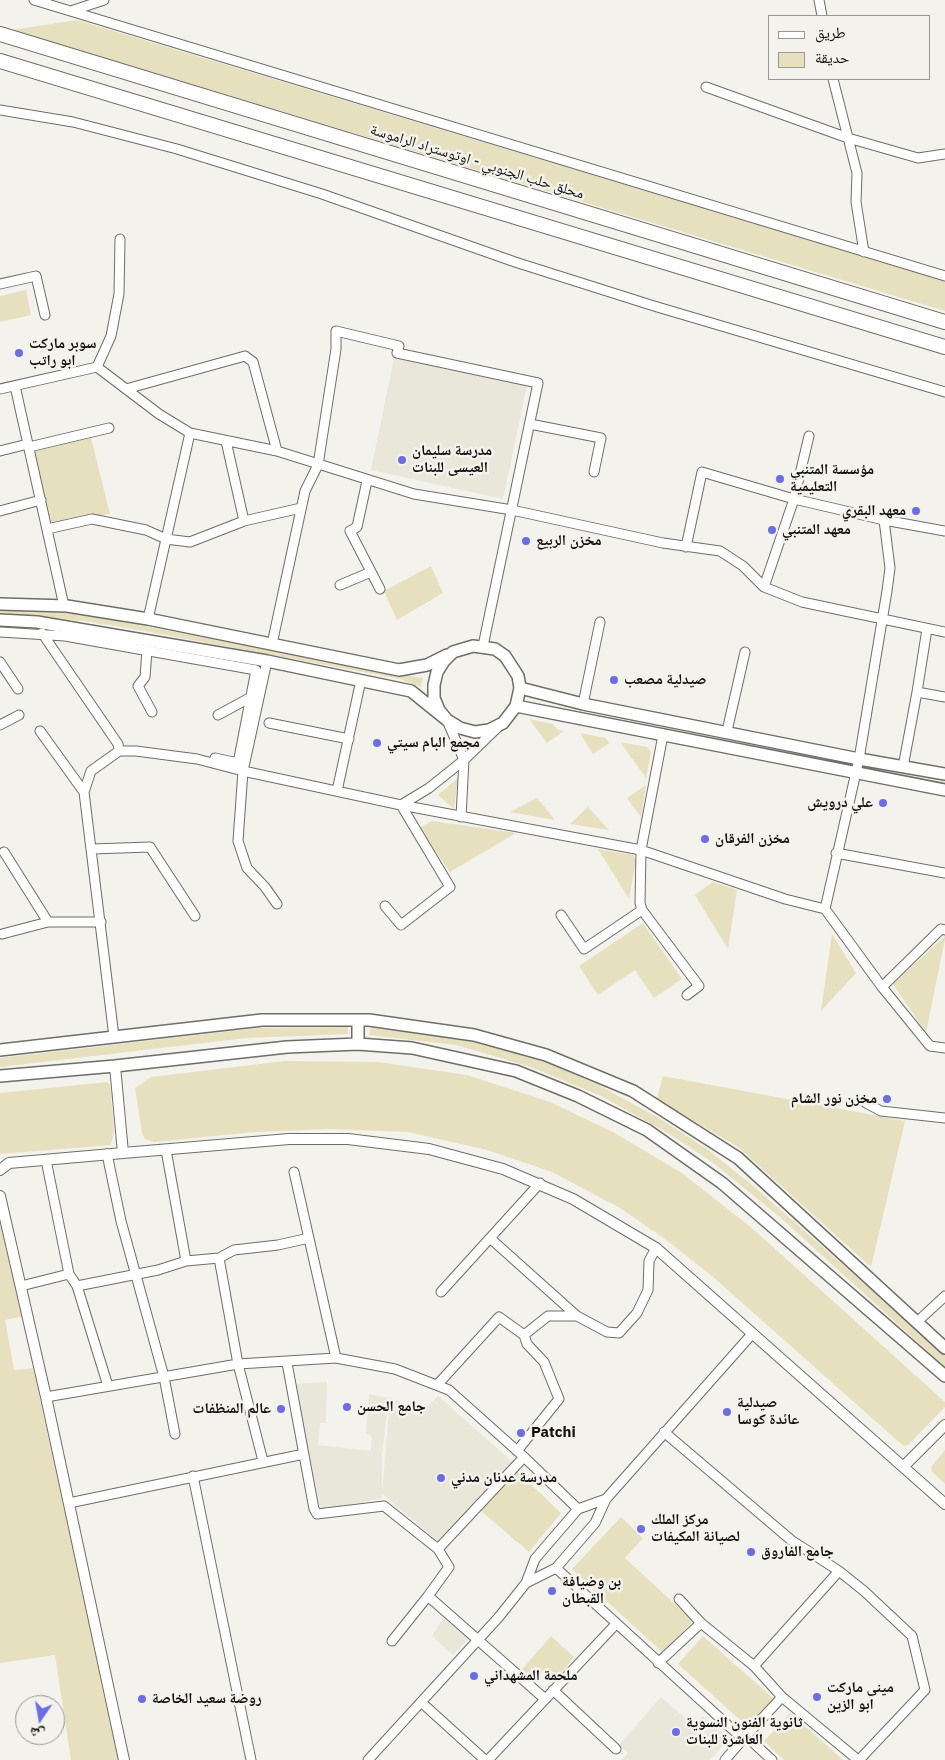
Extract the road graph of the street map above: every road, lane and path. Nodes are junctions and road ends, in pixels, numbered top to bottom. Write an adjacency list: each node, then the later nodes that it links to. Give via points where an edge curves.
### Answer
1 (34, 0): 4 (street)
2 (104, 0): 4 (street)
3 (819, 0): 5 (street)
4 (70, 11): 14 (street)
5 (822, 15)
6 (0, 34): 18 (highway, محلق حلب الجنوبي - اوتوستراد الراموسة)
7 (0, 61): 19 (highway)
8 (833, 80): 11 (street)
9 (706, 87): 11 (street)
10 (0, 110): 24 (street, via 73,122 177,149 322,194 515,262 654,306)
11 (848, 138): 12 (street, via 918,158); 14 (street, via 856,173 856,202)
12 (945, 154)
13 (120, 239): 20 (street, via 119,294 110,336)
14 (864, 252): 15 (street)
15 (945, 276)
16 (0, 284): 17 (street, via 36,276)
17 (45, 315)
18 (945, 322)
19 (945, 347)
20 (97, 367): 21 (street); 23 (street)
21 (15, 386): 22 (street); 30 (street)
22 (0, 389)
23 (126, 389): 27 (street); 32 (street, via 245,356 253,362)
24 (945, 392)
25 (530, 424): 33 (street, via 538,383 397,353 399,346 336,330 336,349); 34 (street, via 601,438); 39 (street)
26 (108, 428): 30 (street)
27 (190, 433): 29 (street); 45 (street)
28 (809, 436): 36 (street)
29 (226, 442): 32 (street); 42 (street)
30 (28, 446): 31 (street); 37 (street)
31 (0, 451)
32 (277, 451): 33 (street)
33 (318, 465): 35 (street); 38 (street)
34 (594, 472)
35 (367, 481): 39 (street, via 414,494); 47 (street, via 357,527 350,531)
36 (794, 499): 41 (street); 46 (street, via 702,472); 49 (street)
37 (41, 500): 40 (street); 43 (street)
38 (301, 508): 42 (street); 61 (street)
39 (512, 510): 46 (street); 62 (street)
40 (0, 511)
41 (884, 520): 44 (street); 55 (street, via 890,568)
42 (244, 521): 45 (street, via 190,542)
43 (47, 529): 45 (street, via 92,519 146,530); 52 (street)
44 (945, 531)
45 (166, 539): 53 (street)
46 (686, 547): 49 (street, via 720,552 743,566)
47 (370, 572): 48 (street); 50 (street)
48 (340, 585)
49 (764, 587): 55 (street, via 802,602)
50 (380, 589)
51 (0, 604): 52 (main road)
52 (64, 606): 53 (main road)
53 (148, 619): 61 (main road)
54 (0, 620): 66 (main road, via 37,622)
55 (881, 620): 57 (street); 90 (street)
56 (600, 622): 74 (street)
57 (927, 629): 59 (street); 71 (street)
58 (0, 632): 60 (street)
59 (945, 632)
60 (42, 633): 63 (street); 87 (street, via 118,744)
61 (272, 644): 64 (main road, via 399,670 427,665)
62 (483, 646): 64 (main road); 69 (main road, via 495,649 513,665)
63 (147, 650): 72 (street, via 256,670); 76 (street, via 145,677 138,686)
64 (454, 652): 79 (main road, via 437,672 434,685 434,698)
65 (745, 652): 84 (street)
66 (267, 661): 68 (main road); 72 (street)
67 (0, 662): 70 (street)
68 (361, 680): 79 (main road, via 411,691); 86 (street)
69 (520, 688): 74 (main road); 75 (main road)
70 (18, 689)
71 (917, 692): 73 (street); 91 (street)
72 (256, 694): 78 (street); 88 (street, via 238,763 195,753); 92 (street)
73 (945, 697)
74 (583, 704): 84 (main road)
75 (516, 706): 81 (main road); 85 (main road)
76 (152, 712)
77 (19, 715): 82 (street)
78 (218, 715)
79 (447, 720): 81 (main road, via 475,732); 89 (street)
80 (269, 723): 86 (street)
81 (503, 723): 89 (street)
82 (0, 725)
83 (40, 731): 97 (street)
84 (727, 731): 90 (main road)
85 (662, 735): 93 (main road); 101 (street)
86 (348, 739): 96 (street)
87 (119, 751): 88 (street); 97 (street, via 91,770)
88 (185, 757): 92 (street)
89 (464, 760): 98 (street); 99 (street)
90 (859, 760): 91 (main road); 93 (street)
91 (902, 767): 94 (main road)
92 (243, 772): 96 (street); 105 (street, via 238,841 247,868)
93 (854, 774): 95 (main road); 103 (street)
94 (945, 774)
95 (945, 790)
96 (337, 791): 98 (street)
97 (84, 792): 100 (street)
98 (401, 805): 99 (street); 106 (street, via 450,887 401,925)
99 (461, 817): 101 (street)
100 (92, 849): 109 (street, via 150,847); 112 (street)
101 (641, 850): 107 (street, via 785,899); 108 (street)
102 (4, 852): 111 (street)
103 (836, 853): 104 (street); 107 (street)
104 (945, 873)
105 (277, 904)
106 (385, 906)
107 (825, 909): 115 (street)
108 (642, 910): 110 (street, via 584,949); 116 (street, via 698,986)
109 (195, 916)
110 (561, 916)
111 (48, 922): 112 (street); 114 (street)
112 (101, 922): 118 (street)
113 (945, 930): 115 (street, via 941,929)
114 (2, 934)
115 (882, 987): 120 (street, via 930,1046)
116 (687, 994)
117 (358, 1020): 118 (main road, via 262,1020); 119 (main road); 146 (main road, via 474,1035 546,1055 633,1091 738,1158)
118 (114, 1038): 121 (main road)
119 (358, 1044): 122 (main road, via 287,1047); 153 (main road, via 412,1048 516,1071 578,1096 647,1130 722,1183)
120 (945, 1048)
121 (0, 1050)
122 (115, 1066): 123 (main road); 127 (street)
123 (0, 1076)
124 (866, 1103): 125 (street, via 881,1111)
125 (945, 1118)
126 (166, 1150): 127 (street); 132 (street, via 289,1139 348,1139 429,1149); 138 (street)
127 (124, 1153): 128 (street)
128 (107, 1154): 129 (street); 140 (street)
129 (46, 1160): 130 (street, via 9,1163); 139 (street)
130 (0, 1170)
131 (294, 1172): 134 (street)
132 (540, 1183): 135 (street); 136 (street, via 603,1215)
133 (0, 1196): 141 (street)
134 (309, 1238): 137 (street, via 234,1250); 150 (street)
135 (490, 1239): 143 (street); 145 (street)
136 (656, 1248): 145 (street, via 649,1261 648,1290 637,1313 619,1334 607,1332); 147 (street)
137 (219, 1258): 138 (street); 152 (street)
138 (186, 1261): 140 (street)
139 (69, 1274): 141 (street); 142 (street)
140 (136, 1274): 142 (street); 154 (street)
141 (21, 1286): 157 (street)
142 (77, 1286): 156 (street)
143 (441, 1292)
144 (945, 1296): 146 (street)
145 (577, 1316): 148 (street, via 548,1316)
146 (918, 1322): 149 (main road)
147 (752, 1334): 159 (street); 164 (street)
148 (524, 1336): 155 (street, via 499,1317); 162 (street, via 544,1362 559,1399)
149 (945, 1348)
150 (336, 1358): 151 (street); 155 (street, via 395,1369)
151 (287, 1363): 152 (street); 161 (street)
152 (238, 1364): 154 (street); 163 (street)
153 (945, 1376)
154 (164, 1377): 156 (street); 160 (street)
155 (438, 1384): 162 (street, via 449,1390)
156 (108, 1386): 157 (street)
157 (46, 1397): 167 (street)
158 (945, 1425): 164 (street)
159 (664, 1432): 166 (street); 172 (street, via 791,1540)
160 (175, 1434)
161 (304, 1454): 163 (street); 170 (street, via 317,1514 384,1506)
162 (520, 1454): 169 (street); 170 (street)
163 (263, 1461): 165 (street)
164 (903, 1467): 168 (street)
165 (193, 1476): 167 (street); 189 (street)
166 (606, 1499): 169 (street); 171 (street, via 595,1523)
167 (69, 1503): 188 (street)
168 (945, 1504)
169 (578, 1509): 173 (street, via 536,1559)
170 (438, 1549): 174 (street, via 449,1567)
171 (556, 1568): 173 (street); 177 (street)
172 (839, 1570): 181 (street); 194 (street, via 912,1636 924,1690)
173 (526, 1583): 179 (street)
174 (428, 1596): 178 (street); 179 (street)
175 (679, 1599): 176 (street)
176 (700, 1623): 180 (street); 181 (street)
177 (616, 1624): 180 (street); 182 (street)
178 (392, 1641)
179 (476, 1641): 184 (street); 185 (street)
180 (658, 1663): 186 (street)
181 (754, 1666): 183 (street)
182 (554, 1690): 184 (street); 187 (street)
183 (782, 1697): 186 (street); 194 (street)
184 (545, 1699): 191 (street)
185 (421, 1702): 190 (street); 191 (street)
186 (744, 1738): 192 (street); 193 (street)
187 (616, 1748)
188 (124, 1760)
189 (251, 1760)
190 (368, 1760)
191 (487, 1760)
192 (725, 1760)
193 (772, 1760)
194 (859, 1760)

